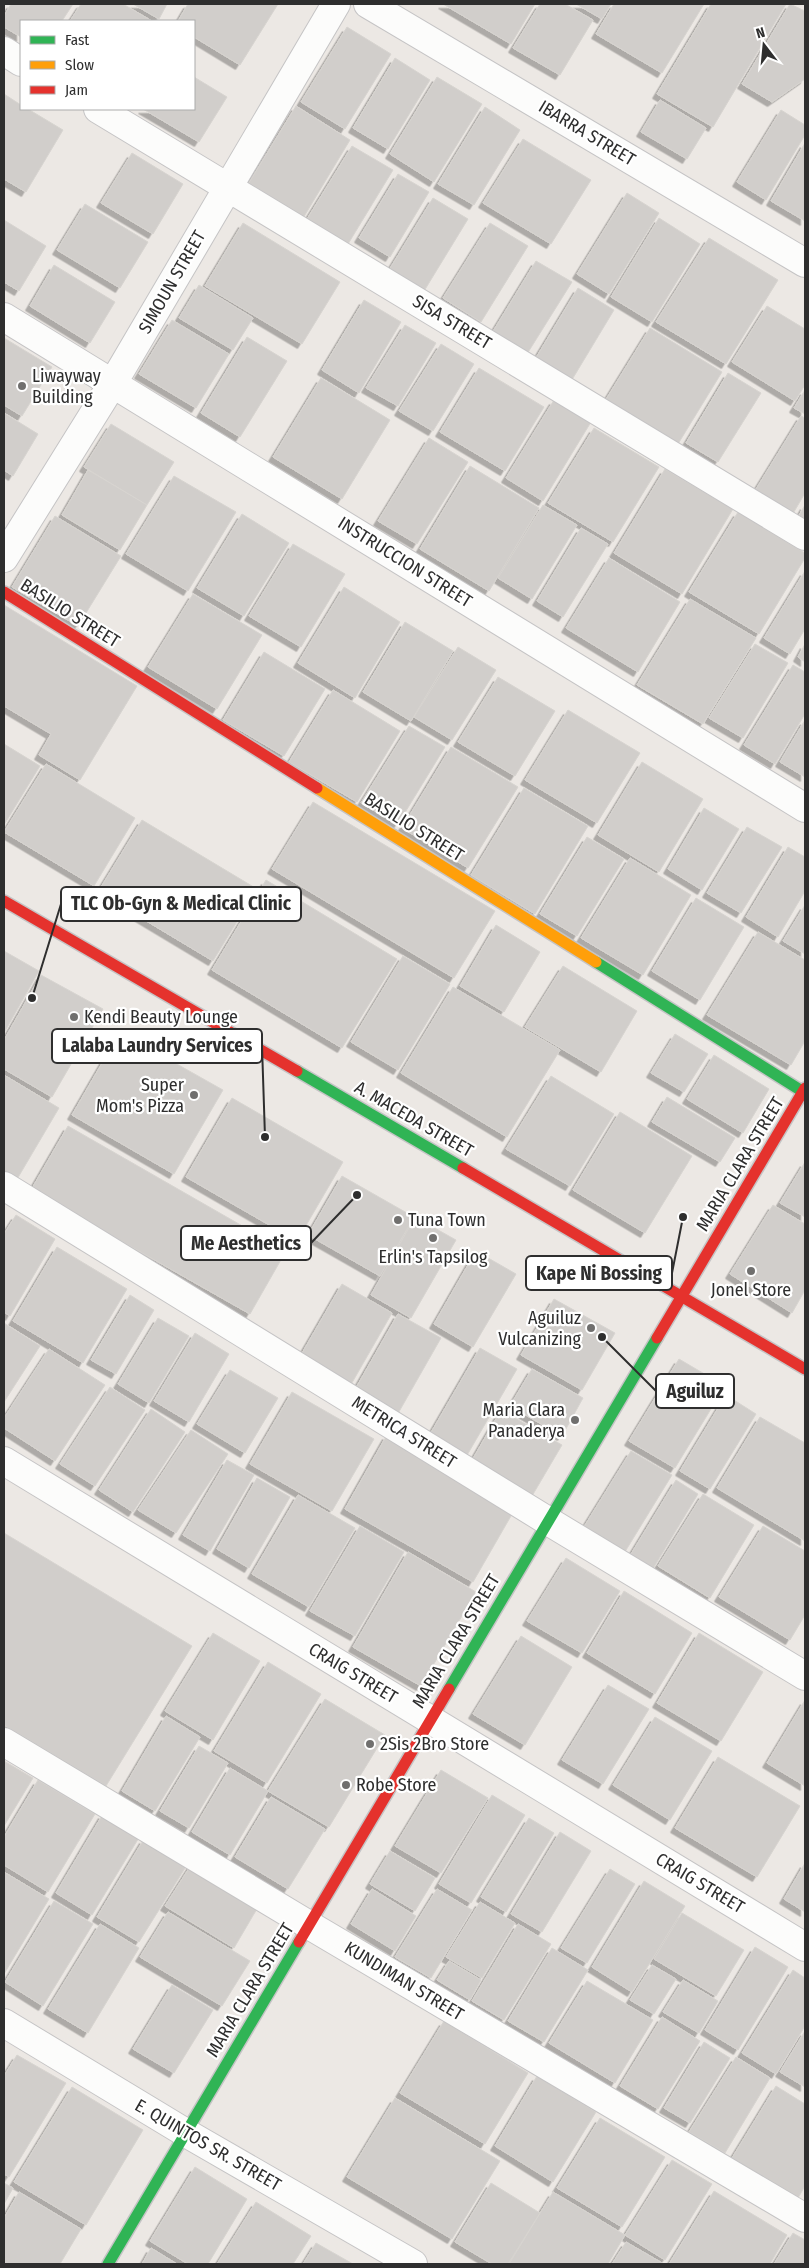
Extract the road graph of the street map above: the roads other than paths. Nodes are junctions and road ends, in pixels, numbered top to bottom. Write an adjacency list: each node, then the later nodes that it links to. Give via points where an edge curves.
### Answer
1 (336, 4): 6 (street, SIMOUN STREET)
2 (368, 4): 7 (street, IBARRA STREET)
3 (4, 51): 4 (street)
4 (20, 61)
5 (100, 110): 6 (street, SISA STREET)
6 (228, 186): 9 (street, SIMOUN STREET); 10 (street, SISA STREET)
7 (805, 263)
8 (4, 317): 9 (street, INSTRUCCION STREET)
9 (113, 383): 11 (street, SIMOUN STREET); 13 (street, INSTRUCCION STREET)
10 (805, 536)
11 (4, 558)
12 (4, 592): 15 (street, BASILIO STREET)
13 (805, 808)
14 (4, 900): 17 (street, A. MACEDA STREET)
15 (805, 1091): 17 (street, MARIA CLARA STREET)
16 (4, 1186): 20 (street, METRICA STREET)
17 (682, 1295): 18 (street, A. MACEDA STREET); 20 (street, MARIA CLARA STREET)
18 (805, 1369)
19 (4, 1461): 22 (street, CRAIG STREET)
20 (548, 1521): 21 (street, METRICA STREET); 22 (street, MARIA CLARA STREET)
21 (805, 1676)
22 (430, 1719): 24 (street, MARIA CLARA STREET); 25 (street, CRAIG STREET)
23 (4, 1742): 24 (street, KUNDIMAN STREET)
24 (309, 1925): 27 (street, MARIA CLARA STREET); 28 (street, KUNDIMAN STREET)
25 (805, 1947)
26 (4, 2023): 27 (street, E. QUINTOS SR. STREET)
27 (186, 2133): 29 (street, MARIA CLARA STREET); 30 (street, E. QUINTOS SR. STREET)
28 (805, 2218)
29 (108, 2264)
30 (412, 2264)

